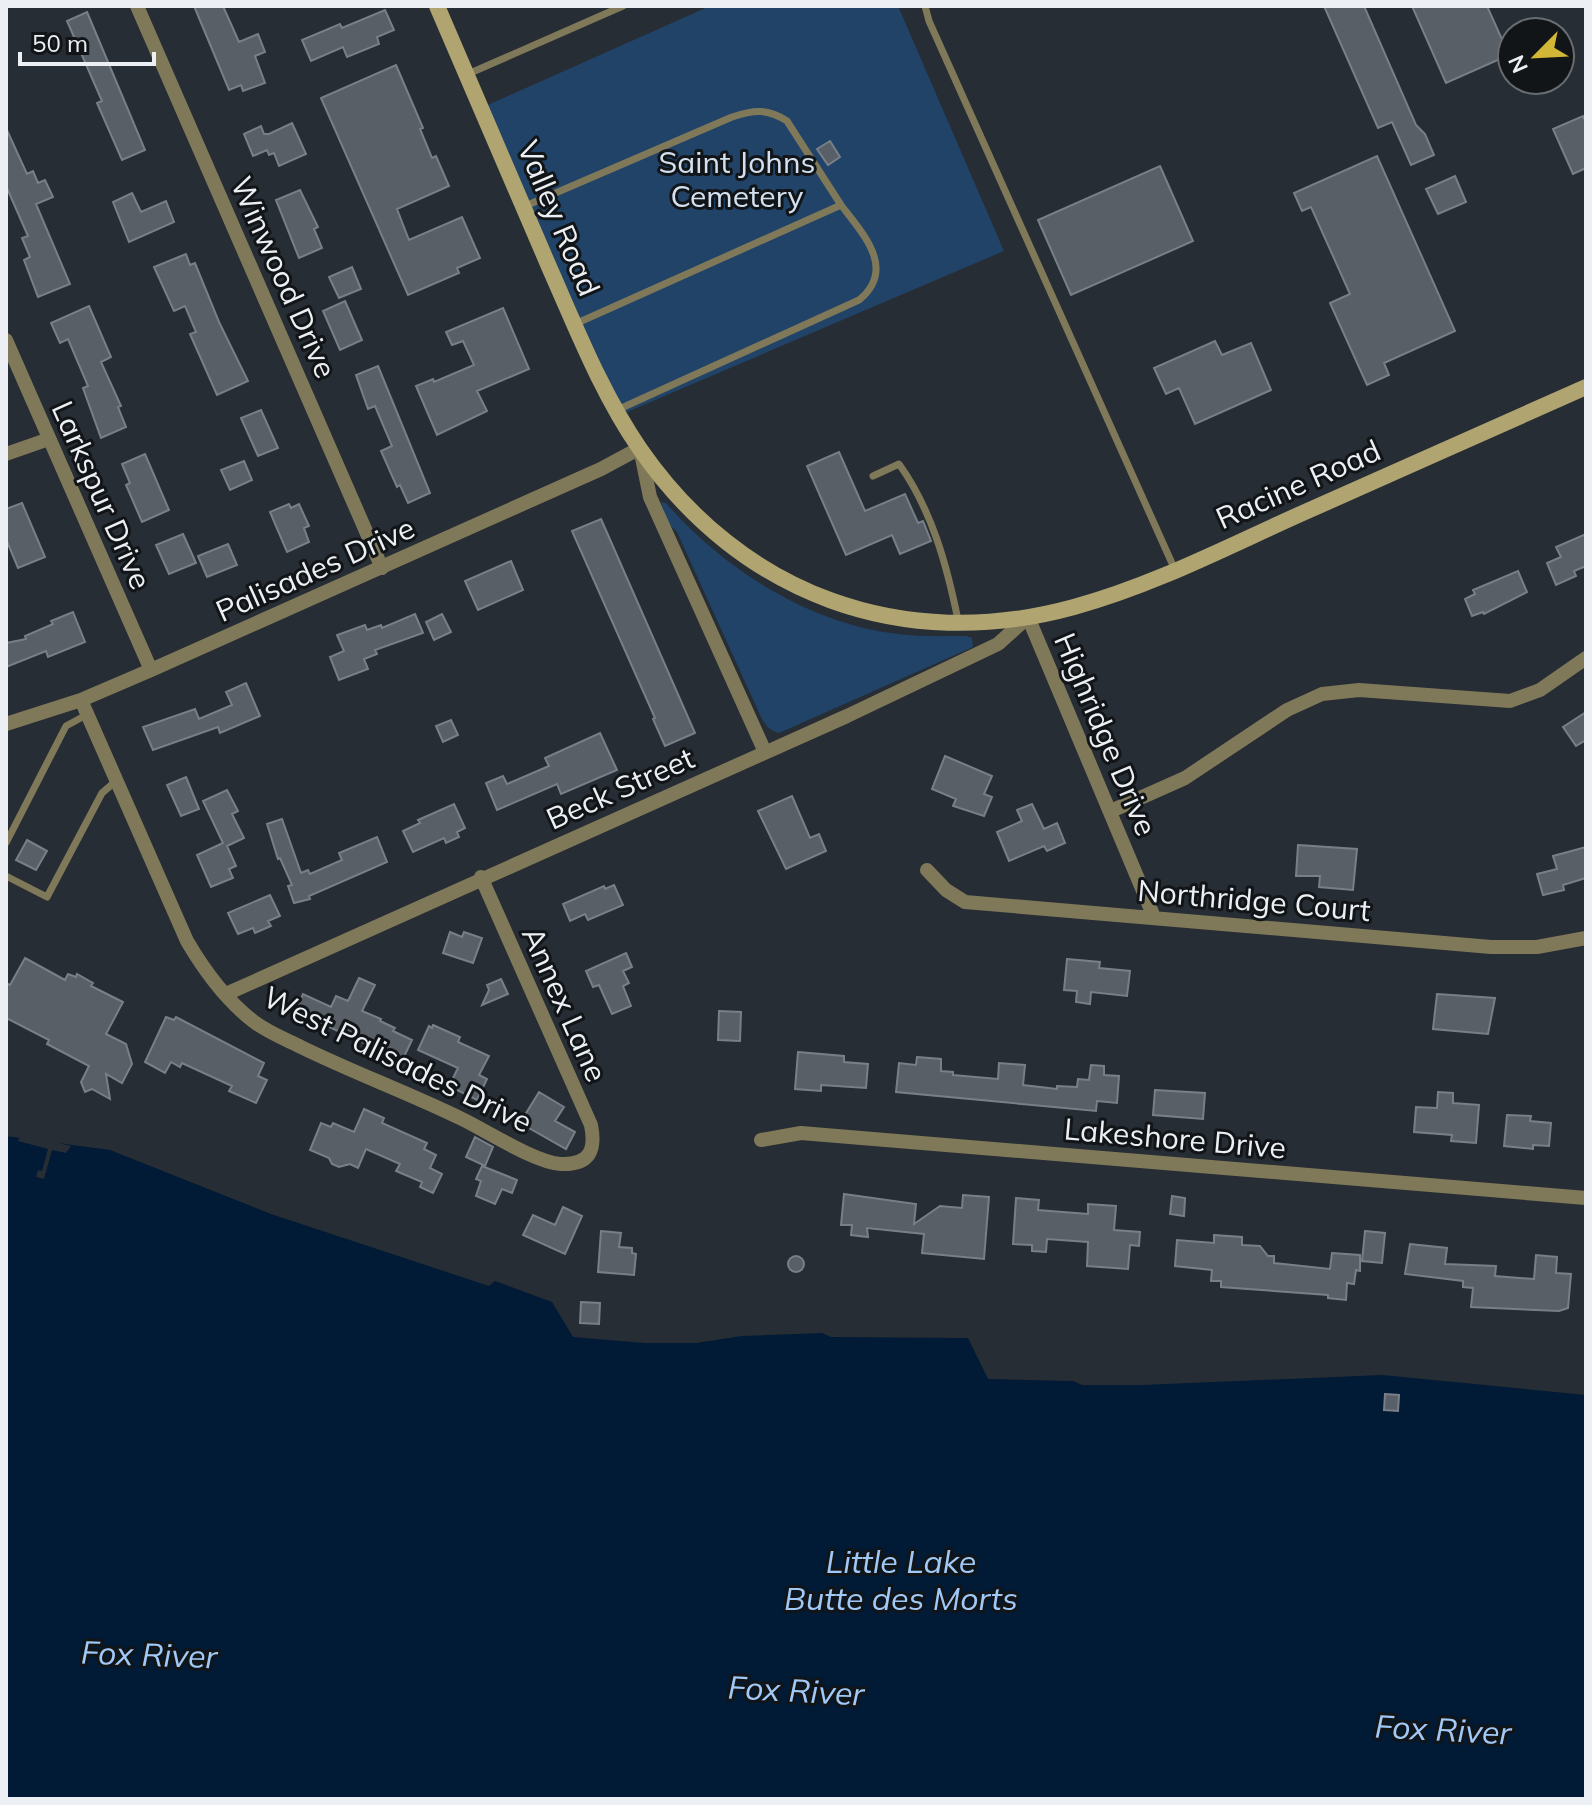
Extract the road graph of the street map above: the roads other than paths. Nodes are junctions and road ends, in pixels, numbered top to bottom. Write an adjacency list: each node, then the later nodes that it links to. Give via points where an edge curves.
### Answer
1 (137, 6): 16 (street, Winwood Drive)
2 (437, 6): 5 (main road, Valley Road)
3 (623, 6): 5 (lane)
4 (925, 6): 17 (lane)
5 (466, 75): 7 (main road, Valley Road)
6 (841, 205): 7 (lane, via 787,121 764,110 732,117); 8 (lane); 11 (lane, via 875,258 877,270 869,292)
7 (523, 207): 8 (main road, Valley Road)
8 (574, 324): 11 (main road, Valley Road)
9 (6, 340): 12 (street, Larkspur Drive)
10 (1586, 387): 17 (main road, Racine Road)
11 (617, 410): 13 (main road, Valley Road)
12 (49, 439): 14 (street); 21 (street, Larkspur Drive)
13 (640, 448): 16 (street, Palisades Drive); 19 (main road, Valley Road, via 714,533 774,575 879,616); 25 (street, Valley Road, via 650,497)
14 (6, 454)
15 (873, 476): 19 (lane, via 899,464 915,486 949,576)
16 (382, 568): 21 (street, Palisades Drive)
17 (1175, 570): 18 (main road, Racine Road, via 1109,596)
18 (1028, 617): 19 (main road, Valley Road); 25 (street, Beck Street, via 998,644); 27 (street, Highridge Drive)
19 (958, 623)
20 (1586, 658): 27 (street, via 1540,690 1510,701 1359,690 1322,694 1287,710 1185,778)
21 (151, 670): 22 (street, Palisades Drive)
22 (81, 700): 23 (street, West Palisades Drive); 24 (street, Palisades Drive)
23 (88, 714): 26 (street, West Palisades Drive); 28 (lane, via 66,726)
24 (6, 724)
25 (765, 752): 31 (street, Beck Street)
26 (116, 780): 30 (lane, via 102,793 47,897); 34 (street, West Palisades Drive, via 187,941)
27 (1111, 811): 32 (street, Highridge Drive)
28 (6, 843)
29 (927, 870): 32 (street, Northridge Court, via 965,902)
30 (6, 876)
31 (481, 877): 34 (street, Beck Street); 36 (street, Annex Lane, via 591,1125)
32 (1154, 917): 33 (street, Northridge Court, via 1491,947 1537,947)
33 (1586, 938)
34 (226, 994): 36 (street, West Palisades Drive, via 268,1031 542,1159 573,1163)
35 (761, 1140): 37 (street, Lakeshore Drive, via 801,1133)
36 (591, 1153)
37 (1586, 1198)

